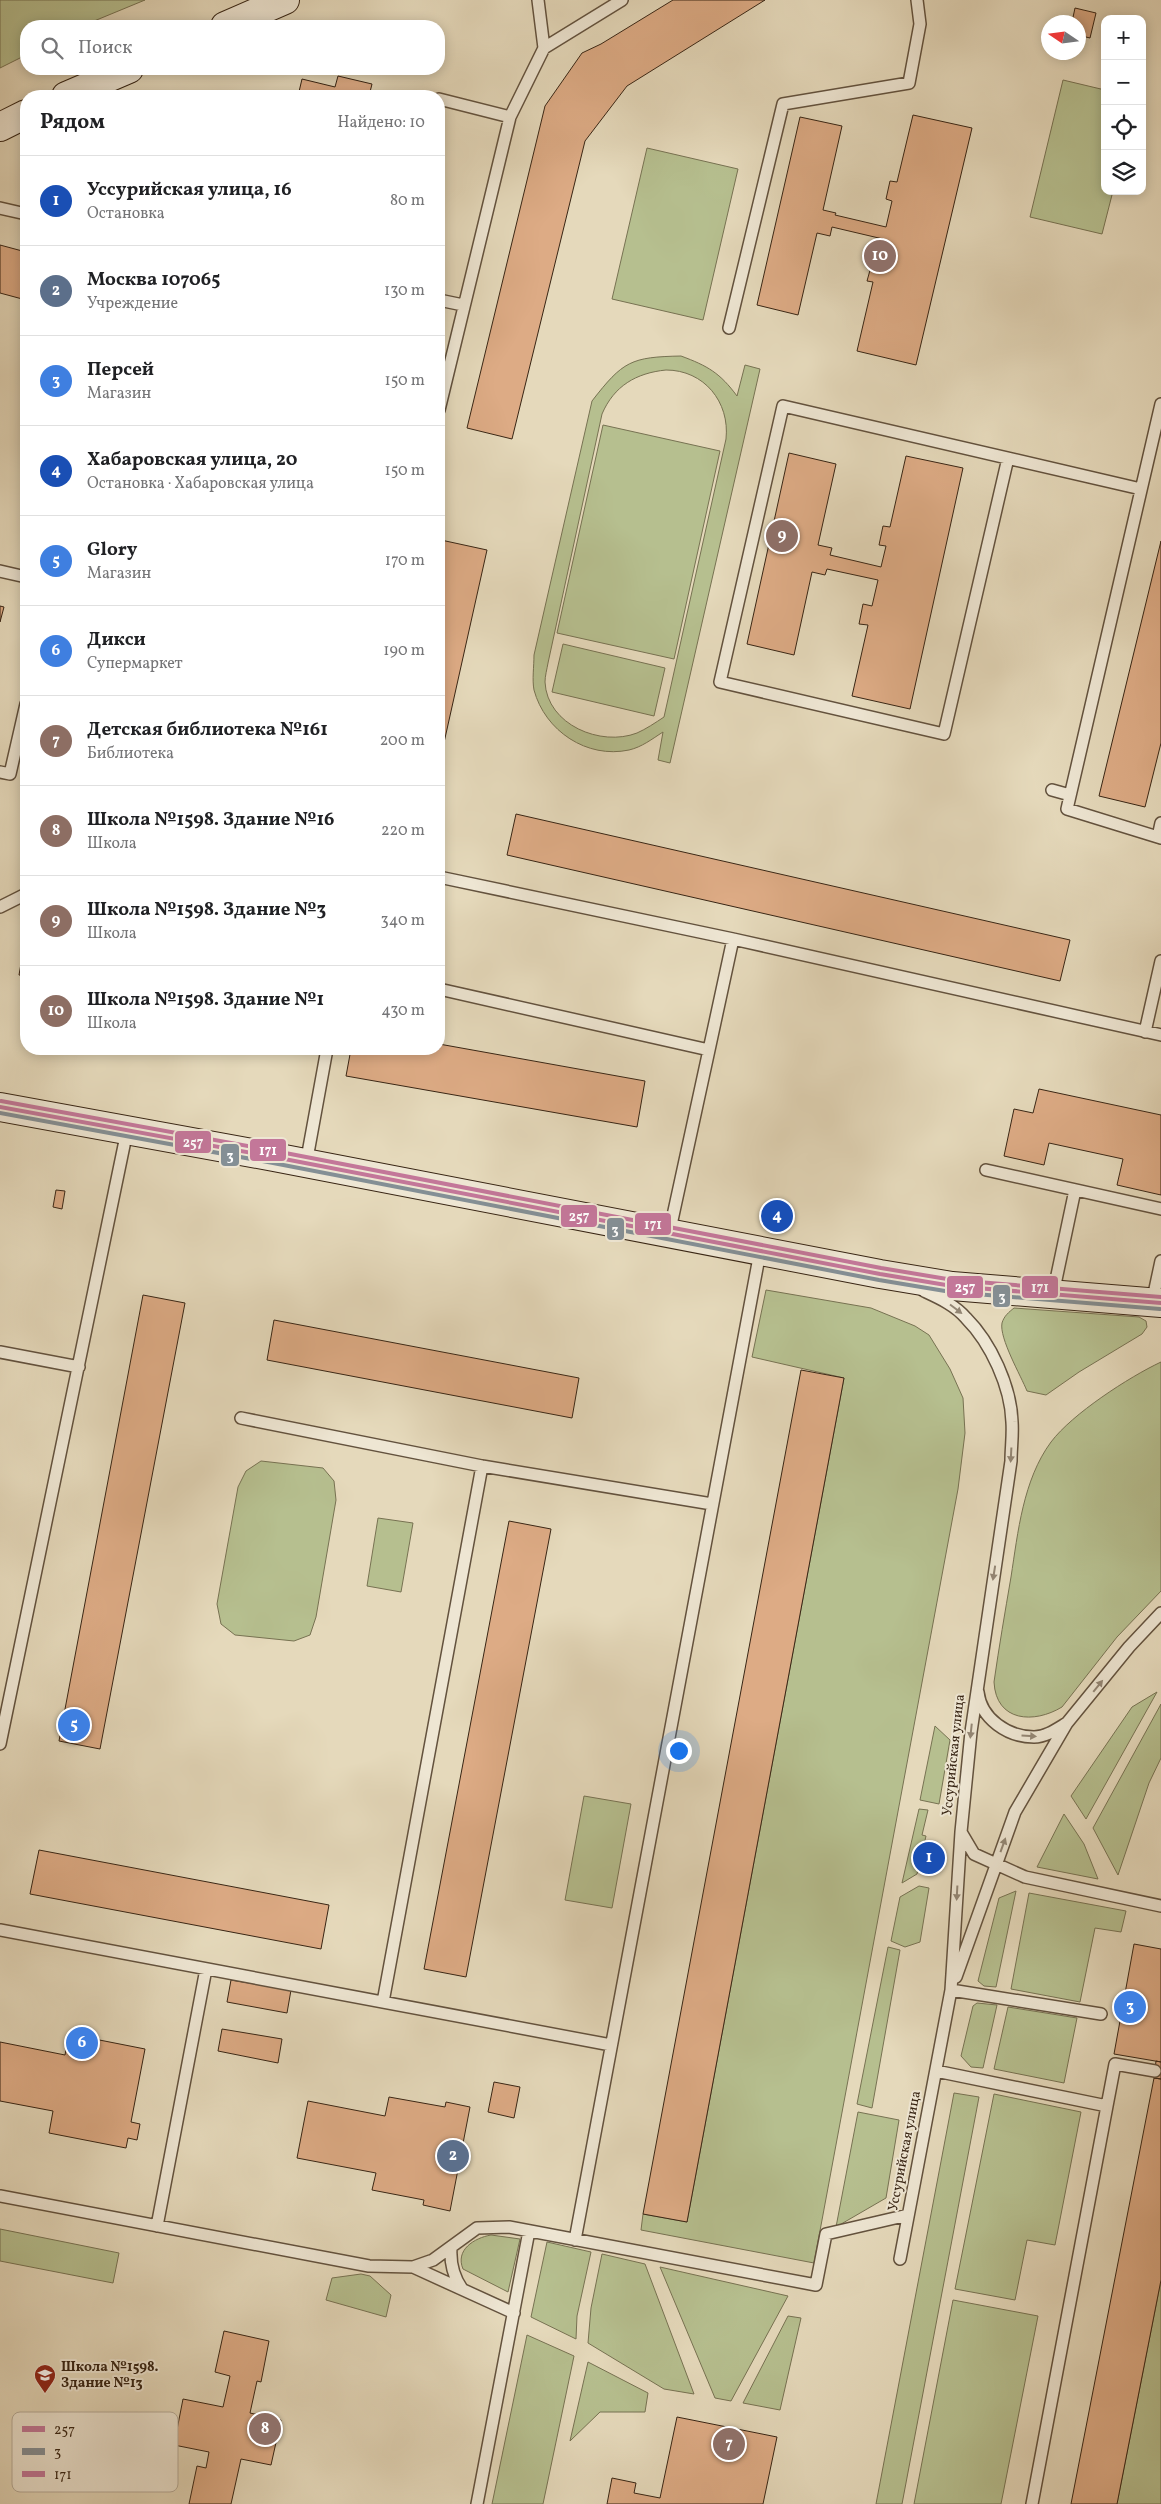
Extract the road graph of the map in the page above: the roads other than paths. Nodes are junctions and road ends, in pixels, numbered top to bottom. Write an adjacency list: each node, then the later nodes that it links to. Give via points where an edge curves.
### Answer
1 (285, 0): 5 (main road)
2 (538, 0): 6 (lane)
3 (622, 0): 6 (lane)
4 (917, 0): 17 (lane, via 920,24 909,84 783,104)
5 (239, 20)
6 (544, 48): 11 (lane)
7 (114, 75): 8 (main road)
8 (81, 90)
9 (445, 101): 11 (lane)
10 (20, 117): 12 (main road)
11 (510, 117): 16 (lane)
12 (0, 127)
13 (0, 208): 14 (lane)
14 (20, 213)
15 (445, 301): 16 (lane)
16 (463, 305): 18 (lane)
17 (729, 328)
18 (445, 384)
19 (1161, 404): 21 (lane)
20 (1008, 458): 20 (lane, via 783,406 720,682 944,734); 21 (lane)
21 (1141, 489): 27 (lane)
22 (0, 571): 23 (lane)
23 (20, 576)
24 (20, 730): 25 (lane, via 10,774)
25 (0, 772)
26 (1052, 790): 27 (lane)
27 (1070, 795): 29 (lane, via 1067,809)
28 (1161, 823): 29 (lane)
29 (1159, 837)
30 (445, 878): 33 (lane)
31 (20, 897): 32 (lane)
32 (0, 907)
33 (733, 939): 36 (lane); 38 (lane)
34 (1161, 961): 36 (lane)
35 (445, 990): 38 (lane)
36 (1145, 1032): 37 (lane)
37 (1161, 1035)
38 (709, 1050): 46 (lane)
39 (326, 1055): 42 (lane)
40 (0, 1107): 41 (main road)
41 (127, 1131): 42 (main road); 53 (lane)
42 (306, 1164): 46 (main road)
43 (986, 1170): 44 (lane)
44 (1075, 1190): 45 (lane); 50 (lane)
45 (1161, 1209)
46 (669, 1234): 47 (main road)
47 (760, 1252): 49 (main road); 56 (lane)
48 (1161, 1262): 51 (lane)
49 (880, 1274): 50 (main road, via 952,1286); 58 (lane, Уссурийская улица, one-way to 58, via 944,1300 966,1317 998,1368 1008,1395 1012,1422 1011,1461)
50 (1053, 1296): 51 (main road)
51 (1157, 1303)
52 (0, 1352): 53 (lane)
53 (79, 1367): 60 (lane)
54 (242, 1418): 55 (lane)
55 (482, 1466): 56 (lane); 67 (lane)
56 (712, 1504): 69 (lane)
57 (1161, 1613): 59 (lane, Уссурийская улица, one-way to 57)
58 (977, 1682): 59 (lane, one-way to 59, via 979,1700 987,1716 1009,1731 1036,1737); 61 (lane, Уссурийская улица, one-way to 61)
59 (1067, 1723): 62 (lane, Уссурийская улица, one-way to 59, via 1015,1812)
60 (0, 1744)
61 (961, 1832): 62 (lane, via 974,1854); 66 (lane, Уссурийская улица, one-way to 66)
62 (996, 1865): 63 (lane, via 1026,1877); 66 (lane, Уссурийская улица)
63 (1161, 1906)
64 (0, 1930): 65 (lane)
65 (206, 1969): 67 (lane); 75 (lane)
66 (951, 1990): 68 (lane); 70 (lane, Уссурийская улица)
67 (383, 2002): 69 (lane)
68 (1101, 2014)
69 (611, 2045): 77 (lane)
70 (936, 2071): 72 (lane); 74 (lane, Уссурийская улица)
71 (1155, 2071): 72 (lane, via 1115,2064)
72 (1107, 2106): 84 (lane)
73 (0, 2196): 75 (lane)
74 (908, 2216): 77 (lane, via 826,2234 816,2285); 79 (lane, Уссурийская улица)
75 (158, 2226): 80 (lane, via 351,2263)
76 (529, 2231): 77 (lane); 78 (lane, via 491,2226 477,2228); 82 (lane)
77 (574, 2240)
78 (451, 2248): 80 (lane, via 433,2260); 81 (lane, via 450,2260 455,2279)
79 (900, 2259)
80 (413, 2267): 81 (lane)
81 (463, 2290): 82 (lane)
82 (514, 2313): 83 (lane)
83 (477, 2504)
84 (1032, 2504)

